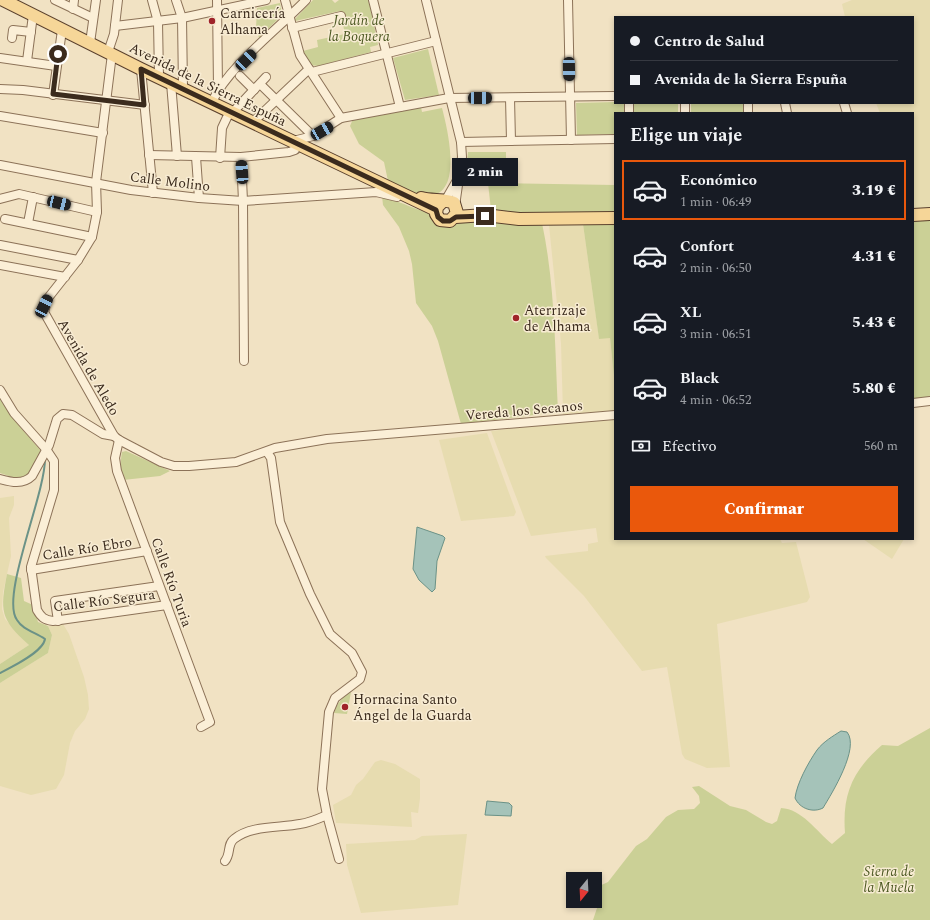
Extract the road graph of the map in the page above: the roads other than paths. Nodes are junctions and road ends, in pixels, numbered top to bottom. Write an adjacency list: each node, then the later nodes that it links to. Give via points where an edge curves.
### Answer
1 (3, 0): 17 (main road, Avenida de la Sierra Espuña)
2 (55, 0): 15 (street)
3 (74, 0): 15 (street)
4 (96, 0): 19 (street)
5 (118, 0): 23 (street, Avenida de Aledo)
6 (152, 0): 22 (street)
7 (176, 0): 20 (street)
8 (217, 0): 16 (street)
9 (266, 0): 16 (street)
10 (285, 0): 21 (street)
11 (306, 0): 21 (street)
12 (373, 0): 31 (street)
13 (426, 0): 28 (street)
14 (568, 0): 48 (street)
15 (73, 9): 19 (street)
16 (217, 11): 20 (street); 43 (street)
17 (33, 16): 25 (main road, Avenida de la Sierra Espuña); 26 (street)
18 (341, 16): 24 (street)
19 (93, 18): 29 (street)
20 (182, 18): 22 (street); 42 (street)
21 (289, 18): 24 (street); 43 (street)
22 (158, 22): 23 (street); 38 (street)
23 (115, 26): 30 (street, Avenida de Aledo)
24 (292, 28): 36 (street, via 300,55)
25 (62, 30): 29 (main road, Avenida de la Sierra Espuña); 34 (street)
26 (31, 32): 27 (street, via 13,30); 33 (street)
27 (12, 38)
28 (436, 41): 31 (street); 49 (street)
29 (90, 43): 30 (main road, Avenida de la Sierra Espuña)
30 (110, 53): 35 (main road, Avenida de la Sierra Espuña); 51 (street, Avenida de Aledo)
31 (387, 54): 36 (street); 55 (street)
32 (0, 58): 33 (street)
33 (27, 61): 34 (street)
34 (56, 66): 46 (street)
35 (141, 69): 38 (main road, Avenida de la Sierra Espuña); 54 (street)
36 (310, 70): 52 (street); 58 (street)
37 (240, 76): 45 (street)
38 (159, 77): 40 (main road, Avenida de la Sierra Espuña)
39 (266, 77): 41 (street)
40 (171, 83): 42 (main road, Avenida de la Sierra Espuña); 68 (street)
41 (260, 84): 45 (street); 52 (street)
42 (183, 88): 53 (main road, Avenida de la Sierra Espuña)
43 (218, 88): 53 (street)
44 (0, 89): 46 (street)
45 (254, 90): 56 (street)
46 (53, 94): 51 (street)
47 (614, 96): 48 (street)
48 (569, 97): 50 (street); 63 (street)
49 (449, 98): 50 (street); 55 (street); 66 (street)
50 (510, 98): 65 (street)
51 (106, 100): 54 (street); 60 (street, Avenida de Aledo)
52 (276, 100): 59 (street); 61 (street)
53 (212, 102): 56 (main road, Avenida de la Sierra Espuña)
54 (144, 105): 67 (street)
55 (400, 107): 58 (street)
56 (231, 111): 59 (main road, Avenida de la Sierra Espuña); 71 (street, via 222,128)
57 (0, 116): 60 (street)
58 (341, 118): 61 (street)
59 (253, 122): 64 (main road, Avenida de la Sierra Espuña)
60 (102, 132): 75 (street, Avenida de Aledo)
61 (313, 136): 64 (street)
62 (614, 139): 63 (street)
63 (571, 140): 65 (street)
64 (293, 141): 70 (street, via 296,148 294,151); 73 (main road, Avenida de la Sierra Espuña)
65 (511, 141): 66 (street)
66 (461, 142): 74 (street, via 462,157)
67 (149, 155): 68 (street); 77 (street)
68 (177, 156): 69 (street)
69 (196, 157): 71 (street); 79 (street)
70 (241, 157): 71 (street); 81 (street)
71 (220, 158)
72 (0, 165): 75 (street, Calle Molino)
73 (368, 178): 76 (street, via 369,186); 82 (main road, Avenida de la Sierra Espuña, via 401,193)
74 (458, 180): 82 (street); 82 (street)
75 (96, 182): 77 (street, Calle Molino); 83 (street, Avenida de Aledo)
76 (362, 192): 81 (street, Calle Molino); 82 (street, Calle Molino, via 388,194)
77 (153, 193): 79 (street, Calle Molino)
78 (33, 197): 80 (street, via 19,194); 83 (street); 88 (street)
79 (199, 198): 81 (street, Calle Molino)
80 (0, 199)
81 (244, 201): 94 (street)
82 (447, 208): 86 (main road, Avenida de la Sierra Espuña, via 485,216 519,219)
83 (97, 212): 89 (street, Avenida de Aledo)
84 (930, 214): 85 (main road)
85 (914, 215)
86 (614, 218)
87 (5, 219): 88 (street)
88 (28, 223): 89 (street)
89 (92, 237): 91 (street, Avenida de Aledo)
90 (0, 245): 91 (street)
91 (78, 260): 93 (street, Avenida de Aledo)
92 (0, 264): 93 (street)
93 (65, 277): 99 (street, Avenida de Aledo, via 48,298 44,312)
94 (244, 361)
95 (0, 390): 100 (street, via 14,413)
96 (930, 401): 97 (street)
97 (914, 403)
98 (614, 415): 101 (street, Vereda los Secanos, via 436,431 368,434 275,448)
99 (116, 438): 100 (street, Vereda los Secanos, via 102,434 72,415 63,414 57,419); 101 (street, Vereda los Secanos, via 161,462 174,466 221,464); 103 (street, Calle Río Turia, via 117,471)
100 (46, 449): 102 (street, via 28,480 15,482); 104 (street, via 54,461 54,490 31,561)
101 (267, 452): 109 (street, via 271,458 280,522 310,594 330,634 352,653 362,672 360,679 335,698 329,712 322,781)
102 (0, 479)
103 (147, 551): 104 (street, Calle Río Ebro); 105 (street, Calle Río Turia)
104 (31, 570): 107 (street, Calle Río Segura, via 37,610 45,620)
105 (159, 586): 106 (street, Calle Río Turia); 107 (street, via 55,601)
106 (167, 606): 107 (street, Calle Río Segura); 108 (street, Calle Río Turia, via 210,722)
107 (58, 621)
108 (201, 727)
109 (326, 815): 110 (street); 111 (street, via 301,824 244,833 232,840 229,857)
110 (339, 858)
111 (225, 861)

